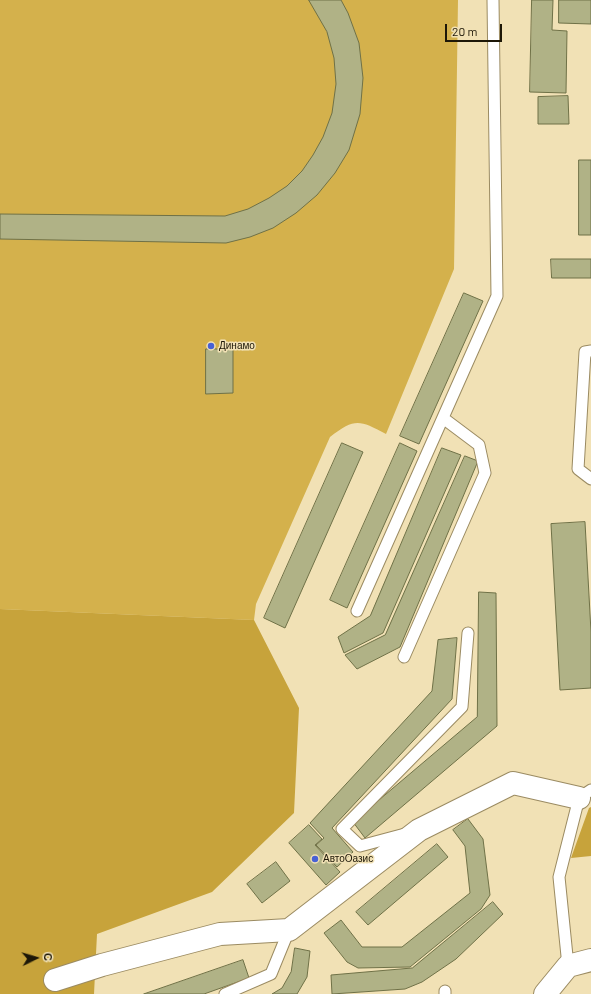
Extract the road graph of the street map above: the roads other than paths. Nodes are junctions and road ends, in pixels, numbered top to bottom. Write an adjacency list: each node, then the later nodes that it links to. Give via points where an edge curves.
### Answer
1 (493, 0): 3 (lane, via 498,296)
2 (591, 351): 4 (lane, via 585,352 578,469)
3 (443, 418): 5 (lane); 7 (lane, via 479,445 485,473)
4 (591, 479)
5 (357, 610)
6 (468, 633): 9 (lane, via 462,707 342,828 360,846)
7 (404, 657)
8 (585, 794): 9 (street, via 513,783); 12 (lane, via 559,877)
9 (419, 830): 10 (street)
10 (289, 930): 13 (street, via 220,934); 14 (lane, via 271,974)
11 (591, 960): 12 (street)
12 (568, 966): 15 (street)
13 (55, 980)
14 (225, 994)
15 (545, 994)

